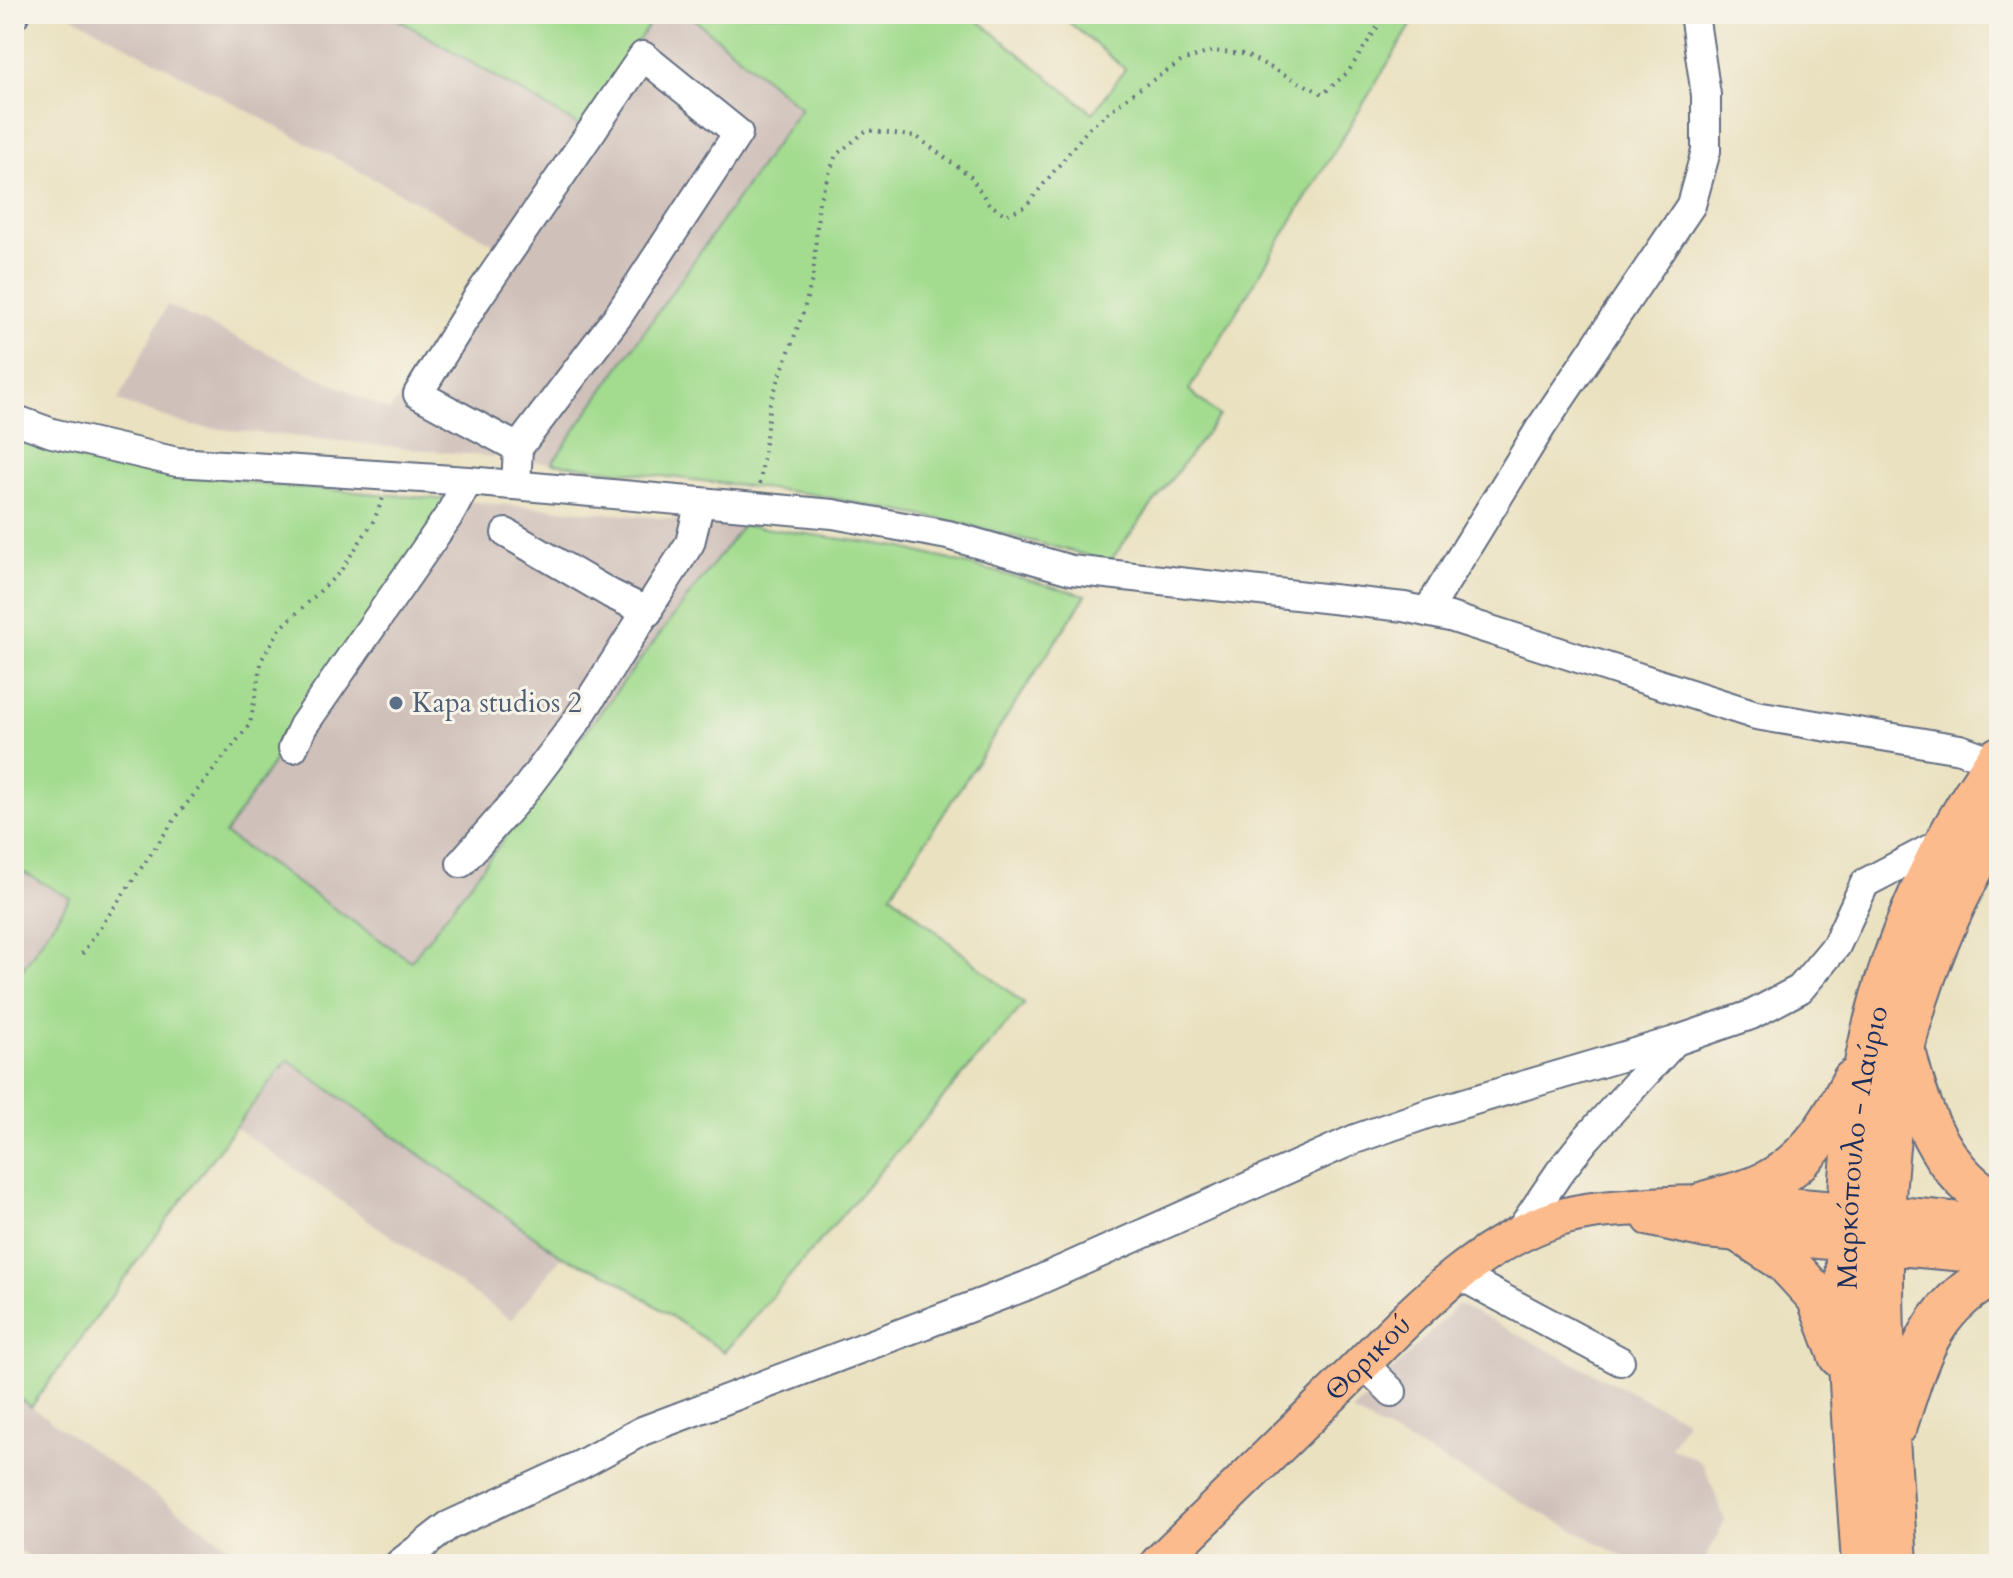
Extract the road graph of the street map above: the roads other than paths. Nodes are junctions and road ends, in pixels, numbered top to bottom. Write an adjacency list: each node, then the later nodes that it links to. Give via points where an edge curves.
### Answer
1 (1694, 14): 9 (street, via 1706,95 1706,151 1691,205 1541,427)
2 (14, 419): 4 (street, via 177,462)
3 (518, 448): 3 (street, via 418,394 643,56 738,133 618,316); 5 (street)
4 (468, 481): 5 (street); 10 (street)
5 (516, 485): 6 (street)
6 (700, 502): 8 (street, via 690,543); 9 (street, via 833,514 948,535 1071,570)
7 (506, 533): 8 (street)
8 (648, 612): 14 (street, via 567,734)
9 (1427, 612): 11 (street, via 1756,715)
10 (293, 748)
11 (1998, 760): 13 (highway, Μαρκόπουλο - Λαύριο)
12 (1999, 820): 16 (highway, Μαρκόπουλο - Λαύριο)
13 (1947, 840): 15 (street, via 1865,883 1836,946 1800,989 1751,1015); 16 (highway, Μαρκόπουλο - Λαύριο, via 1891,971)
14 (461, 863)
15 (1675, 1041): 23 (street, via 1576,1151); 32 (street, via 1355,1139 1026,1286 642,1431 448,1526)
16 (1887, 1046): 17 (highway, via 1806,1154 1766,1182); 18 (highway, via 1951,1165); 21 (highway, Μαρκόπουλο - Λαύριο, via 1857,1120)
17 (1707, 1202): 19 (main road, Θορικού); 21 (main road, Θορικού)
18 (1999, 1203)
19 (1611, 1209): 22 (main road, Θορικού); 23 (main road, Θορικού, via 1559,1218)
20 (1999, 1224): 21 (main road)
21 (1865, 1229): 22 (main road, Θορικού); 24 (main road); 30 (highway, Μαρκόπουλο - Λαύριο); 31 (highway, Μαρκόπουλο - Λαύριο)
22 (1742, 1233): 30 (highway, via 1785,1261 1818,1297)
23 (1517, 1235): 26 (main road, Θορικού)
24 (1999, 1256)
25 (1999, 1272): 31 (highway, via 1979,1281 1944,1311 1924,1343)
26 (1459, 1275): 27 (street); 28 (main road, Θορικού)
27 (1620, 1361)
28 (1363, 1363): 29 (street); 33 (main road, Θορικού)
29 (1392, 1392)
30 (1852, 1396): 34 (highway, Μαρκόπουλο - Λαύριο)
31 (1889, 1446): 35 (highway, Μαρκόπουλο - Λαύριο)
32 (399, 1564)
33 (1158, 1564)
34 (1863, 1564)
35 (1896, 1564)

